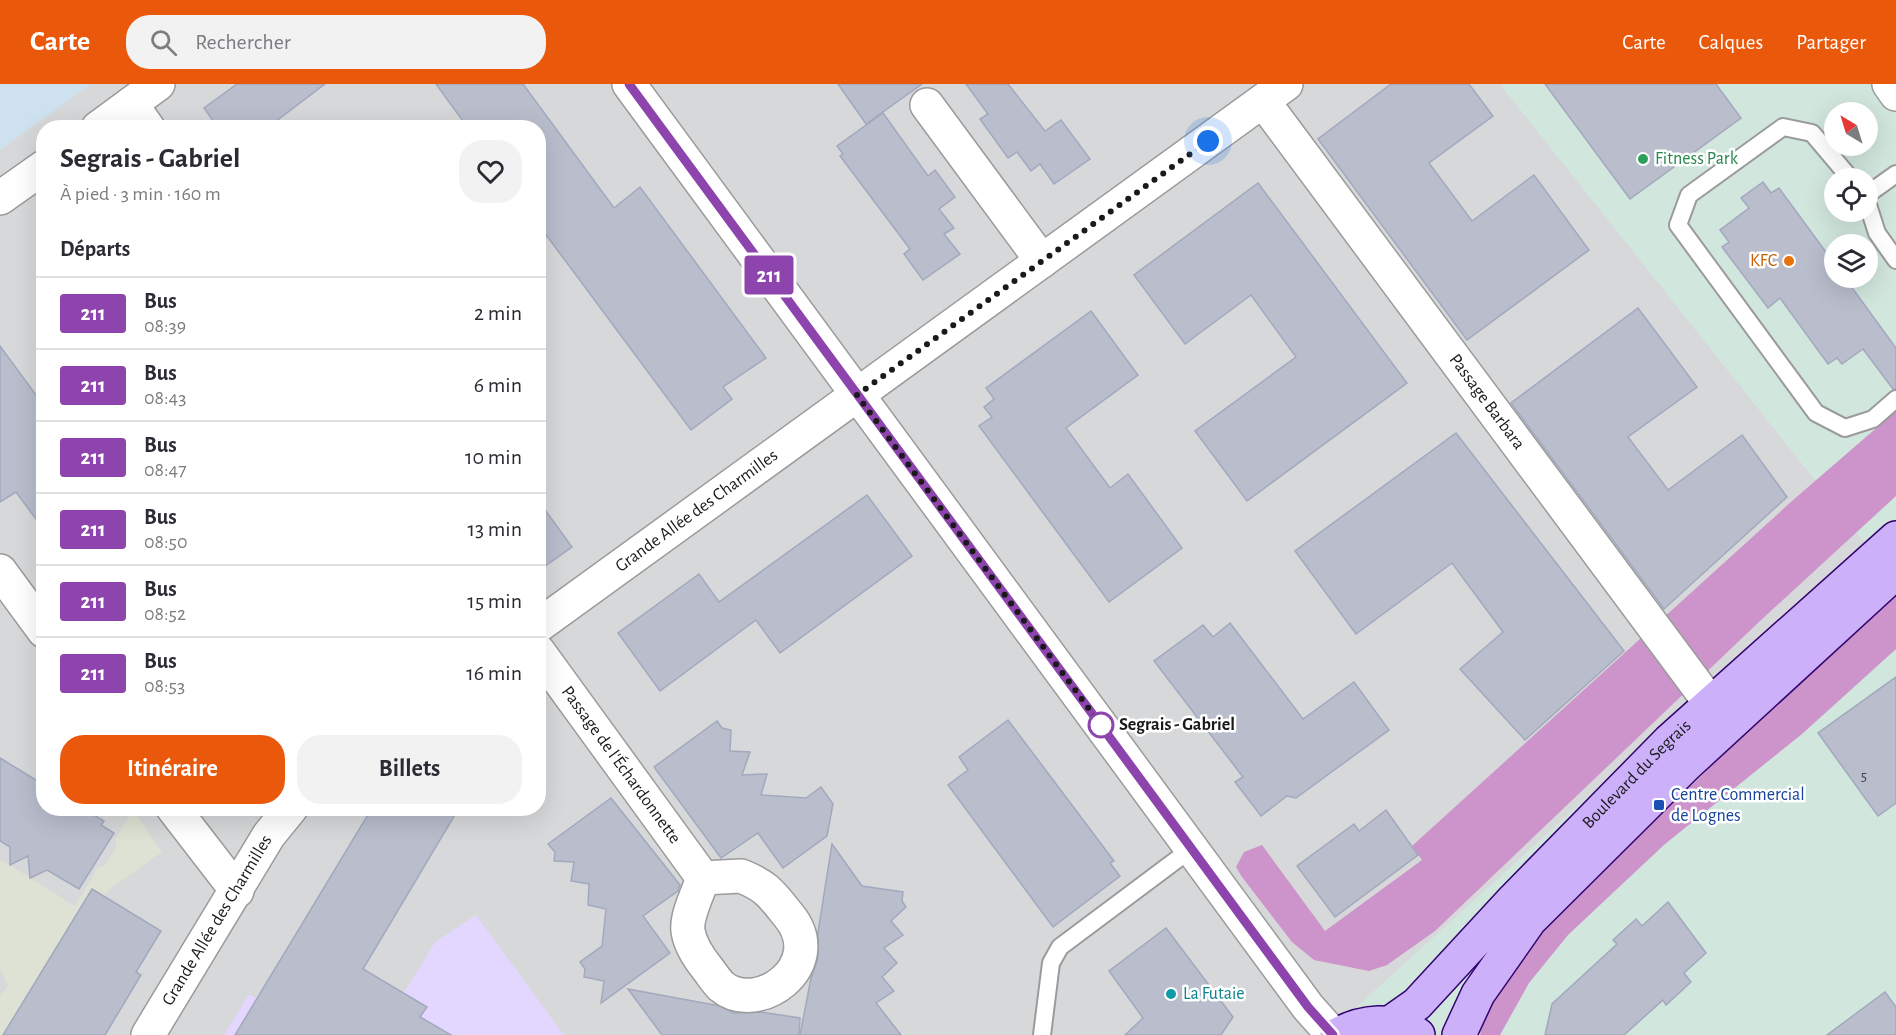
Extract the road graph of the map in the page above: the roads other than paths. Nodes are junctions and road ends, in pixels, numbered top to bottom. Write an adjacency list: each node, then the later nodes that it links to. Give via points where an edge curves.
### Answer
1 (158, 84): 7 (street)
2 (629, 84): 16 (street)
3 (1889, 84): 5 (street)
4 (1274, 92): 15 (street, Grande Allée des Charmilles); 24 (street, Passage Barbara)
5 (1896, 94)
6 (927, 105): 15 (street)
7 (139, 116)
8 (1842, 168): 17 (lane, via 1812,133 1783,127 1689,195 1678,225 1816,413 1845,428 1874,418)
9 (36, 173): 12 (street)
10 (1896, 174): 11 (lane)
11 (1878, 187)
12 (0, 198)
13 (1873, 222): 14 (lane)
14 (1896, 260)
15 (1042, 261): 16 (street, Grande Allée des Charmilles)
16 (857, 395): 22 (street, Grande Allée des Charmilles); 27 (street)
17 (1896, 399)
18 (1896, 538): 24 (street, Boulevard du Segrais)
19 (0, 572): 21 (street)
20 (1896, 572): 34 (street, Boulevard du Segrais, via 1686,765 1530,920 1478,994)
21 (36, 620)
22 (546, 620)
23 (546, 662): 28 (street, Passage de l'Échardonnette)
24 (1711, 705): 30 (street, Boulevard du Segrais, via 1669,741 1585,827 1418,1004)
25 (179, 816): 29 (street)
26 (284, 816): 29 (street, Grande Allée des Charmilles)
27 (1191, 849): 32 (lane, via 1060,947 1051,963); 33 (street, via 1308,1007)
28 (703, 878)
29 (237, 891): 31 (street, Grande Allée des Charmilles)
30 (1404, 1029): 33 (street, via 1370,1023)
31 (148, 1035)
32 (1042, 1035)
33 (1335, 1035)
34 (1460, 1035)

